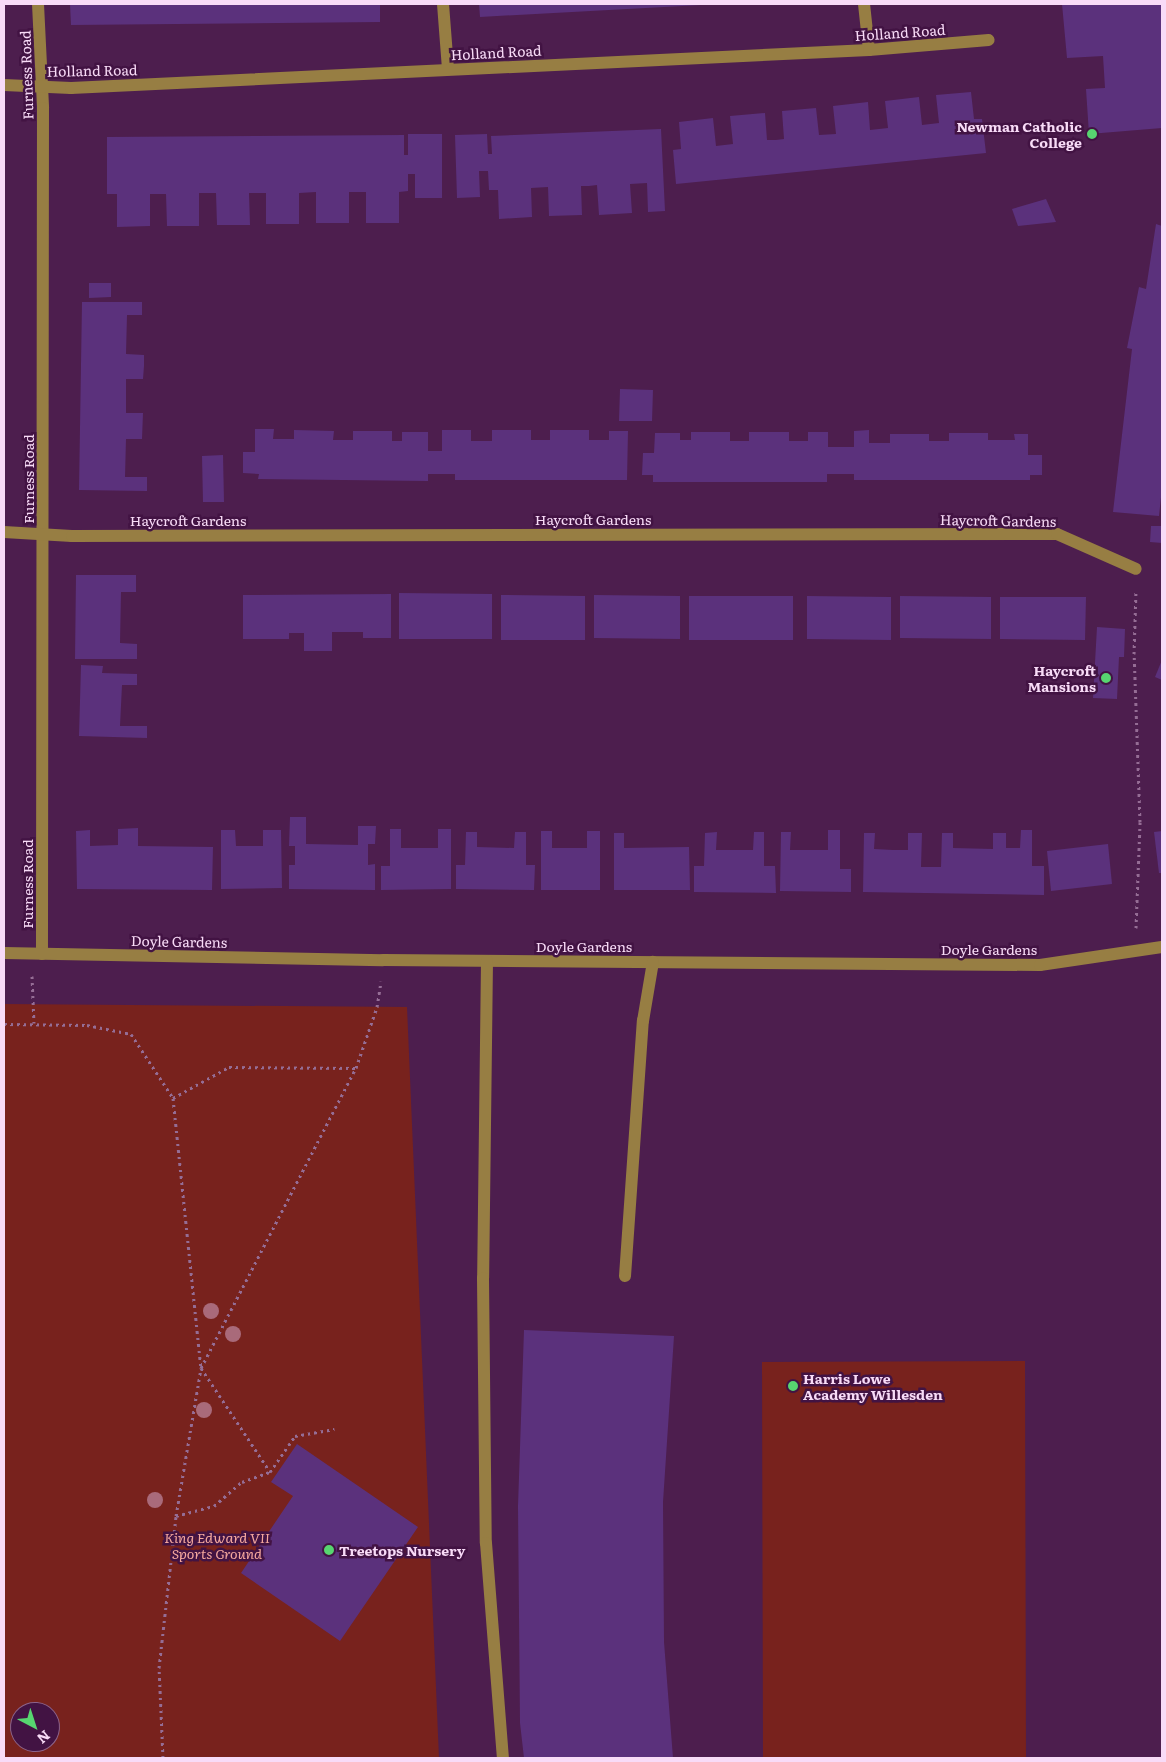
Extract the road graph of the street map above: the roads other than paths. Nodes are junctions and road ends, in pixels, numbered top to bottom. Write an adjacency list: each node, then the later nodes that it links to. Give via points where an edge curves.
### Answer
1 (38, 4): 8 (street, Furness Road)
2 (443, 4): 6 (street)
3 (864, 4): 5 (street)
4 (989, 40): 5 (street, Holland Road)
5 (869, 50): 6 (street, Holland Road)
6 (448, 69): 8 (street, Holland Road, via 71,88)
7 (4, 85): 8 (street, Holland Road)
8 (43, 86): 10 (street, Furness Road)
9 (4, 532): 10 (street, Haycroft Gardens)
10 (43, 533): 11 (street, Haycroft Gardens, via 72,536 1058,534); 14 (street, Furness Road)
11 (1136, 569)
12 (1162, 947): 16 (street, Doyle Gardens, via 1040,965)
13 (4, 953): 14 (street, Doyle Gardens)
14 (42, 954): 15 (street, Doyle Gardens)
15 (487, 961): 16 (street, Doyle Gardens); 18 (street, via 483,1260 486,1543)
16 (653, 962): 17 (street, via 643,1022)
17 (625, 1276)
18 (504, 1758)

